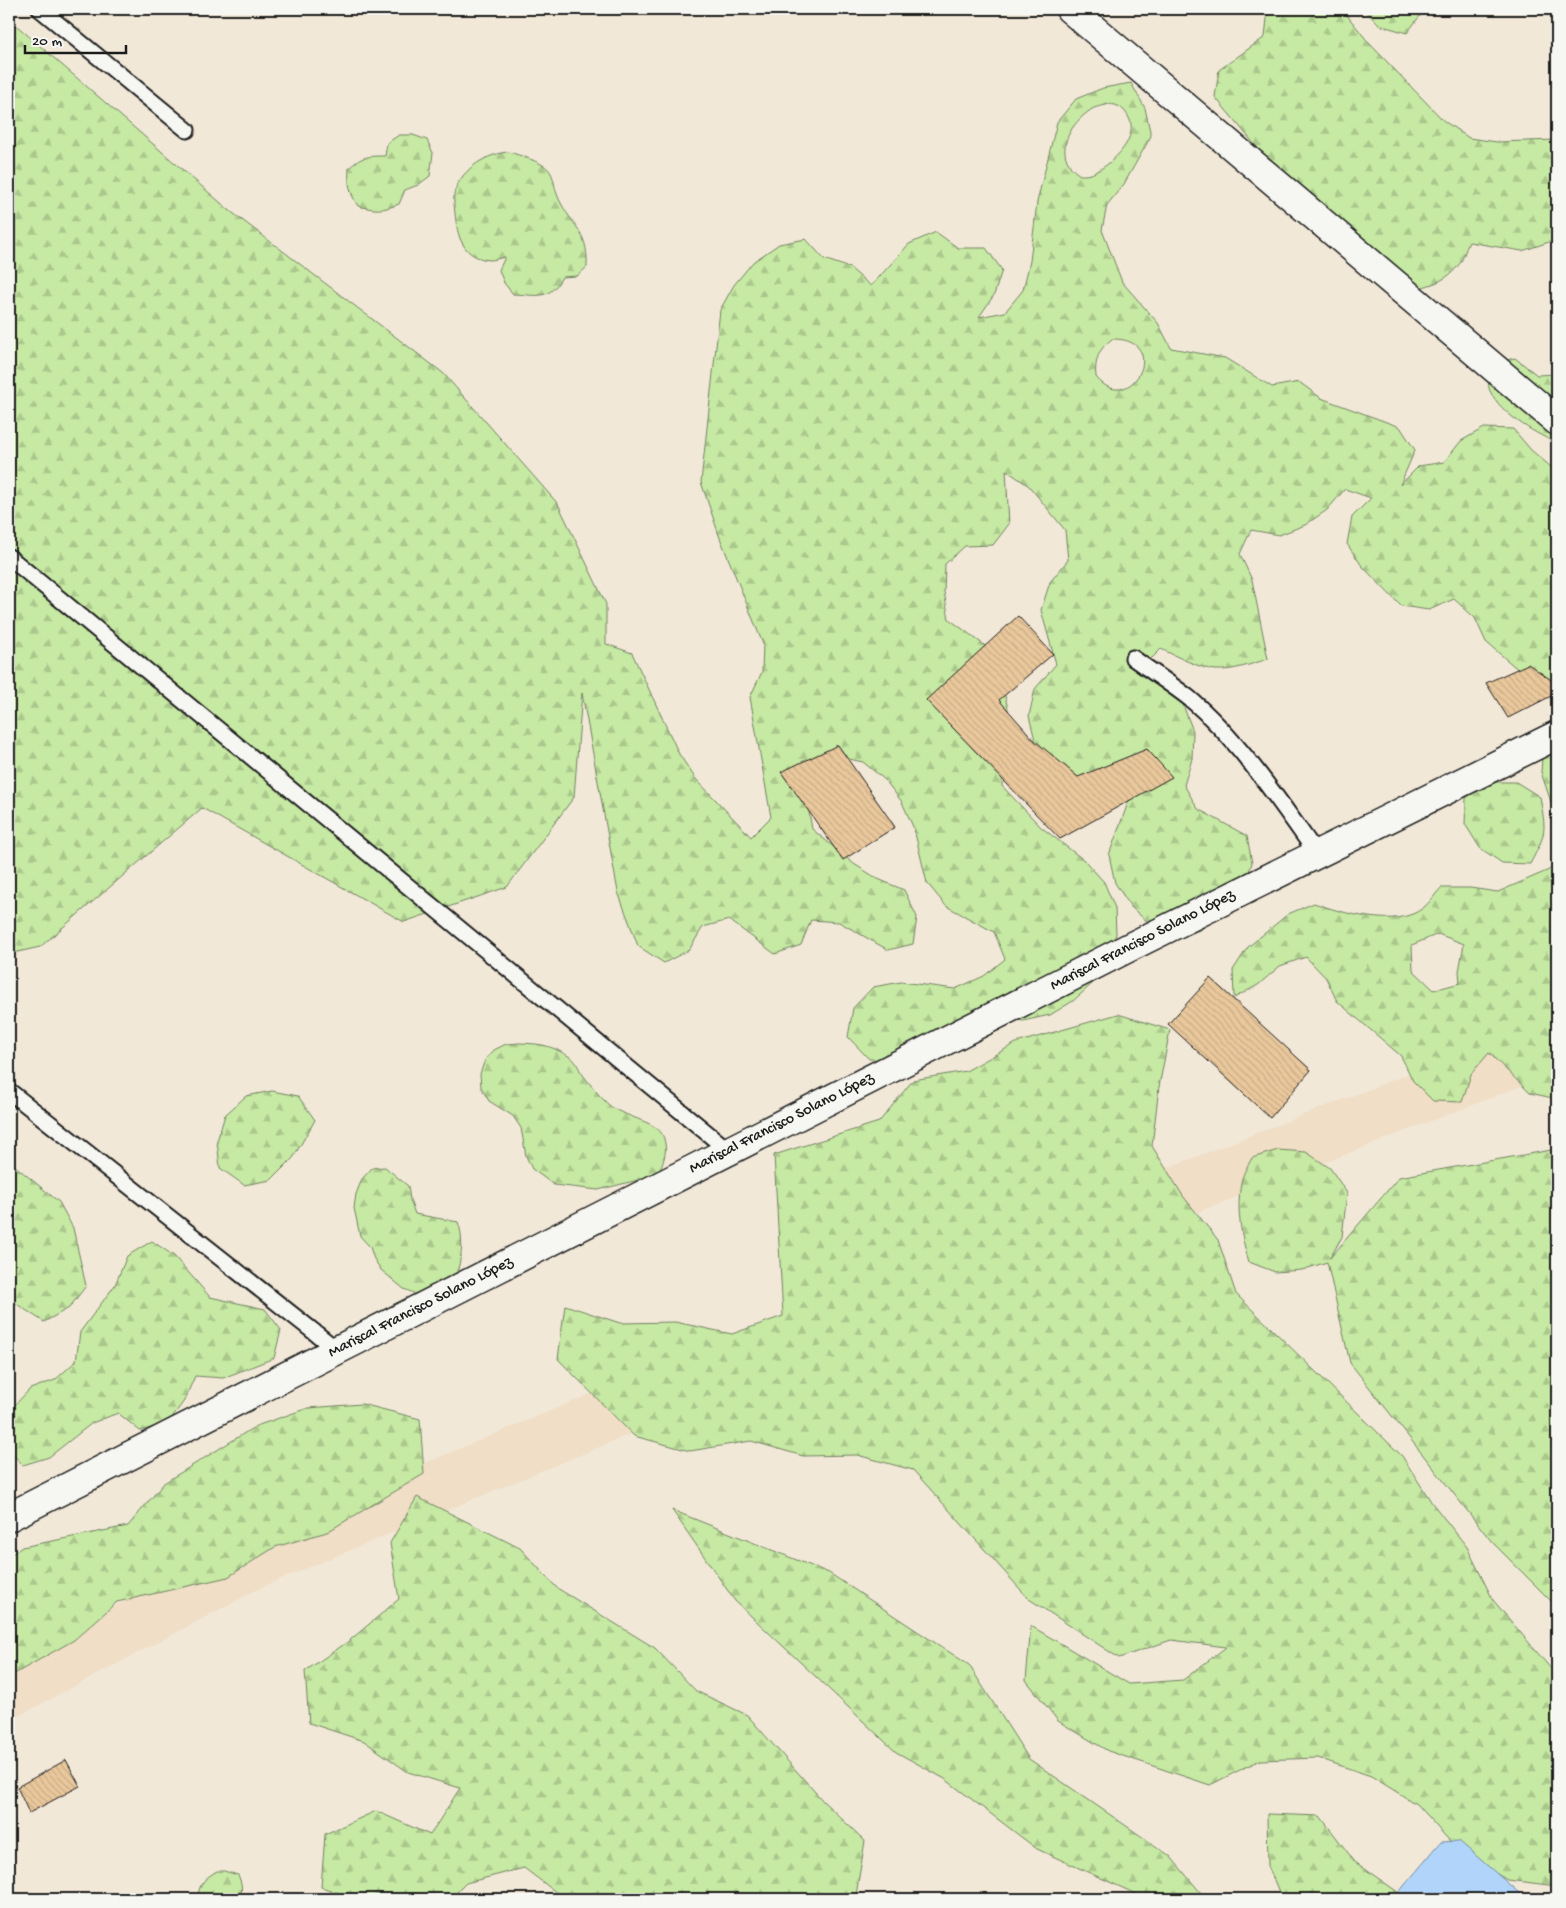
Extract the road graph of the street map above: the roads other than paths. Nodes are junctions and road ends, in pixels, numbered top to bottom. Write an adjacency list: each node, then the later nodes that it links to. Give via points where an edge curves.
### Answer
1 (40, 9): 3 (lane)
2 (1070, 9): 4 (street)
3 (187, 130)
4 (1557, 421)
5 (9, 557): 10 (lane)
6 (1133, 658): 8 (lane, via 1189,698 1220,729 1246,757)
7 (1557, 735): 8 (street, Mariscal Francisco Solano López)
8 (1318, 854): 10 (street, Mariscal Francisco Solano López)
9 (9, 1091): 11 (lane)
10 (729, 1151): 11 (street, Mariscal Francisco Solano López)
11 (337, 1350): 12 (street, Mariscal Francisco Solano López)
12 (9, 1517)

